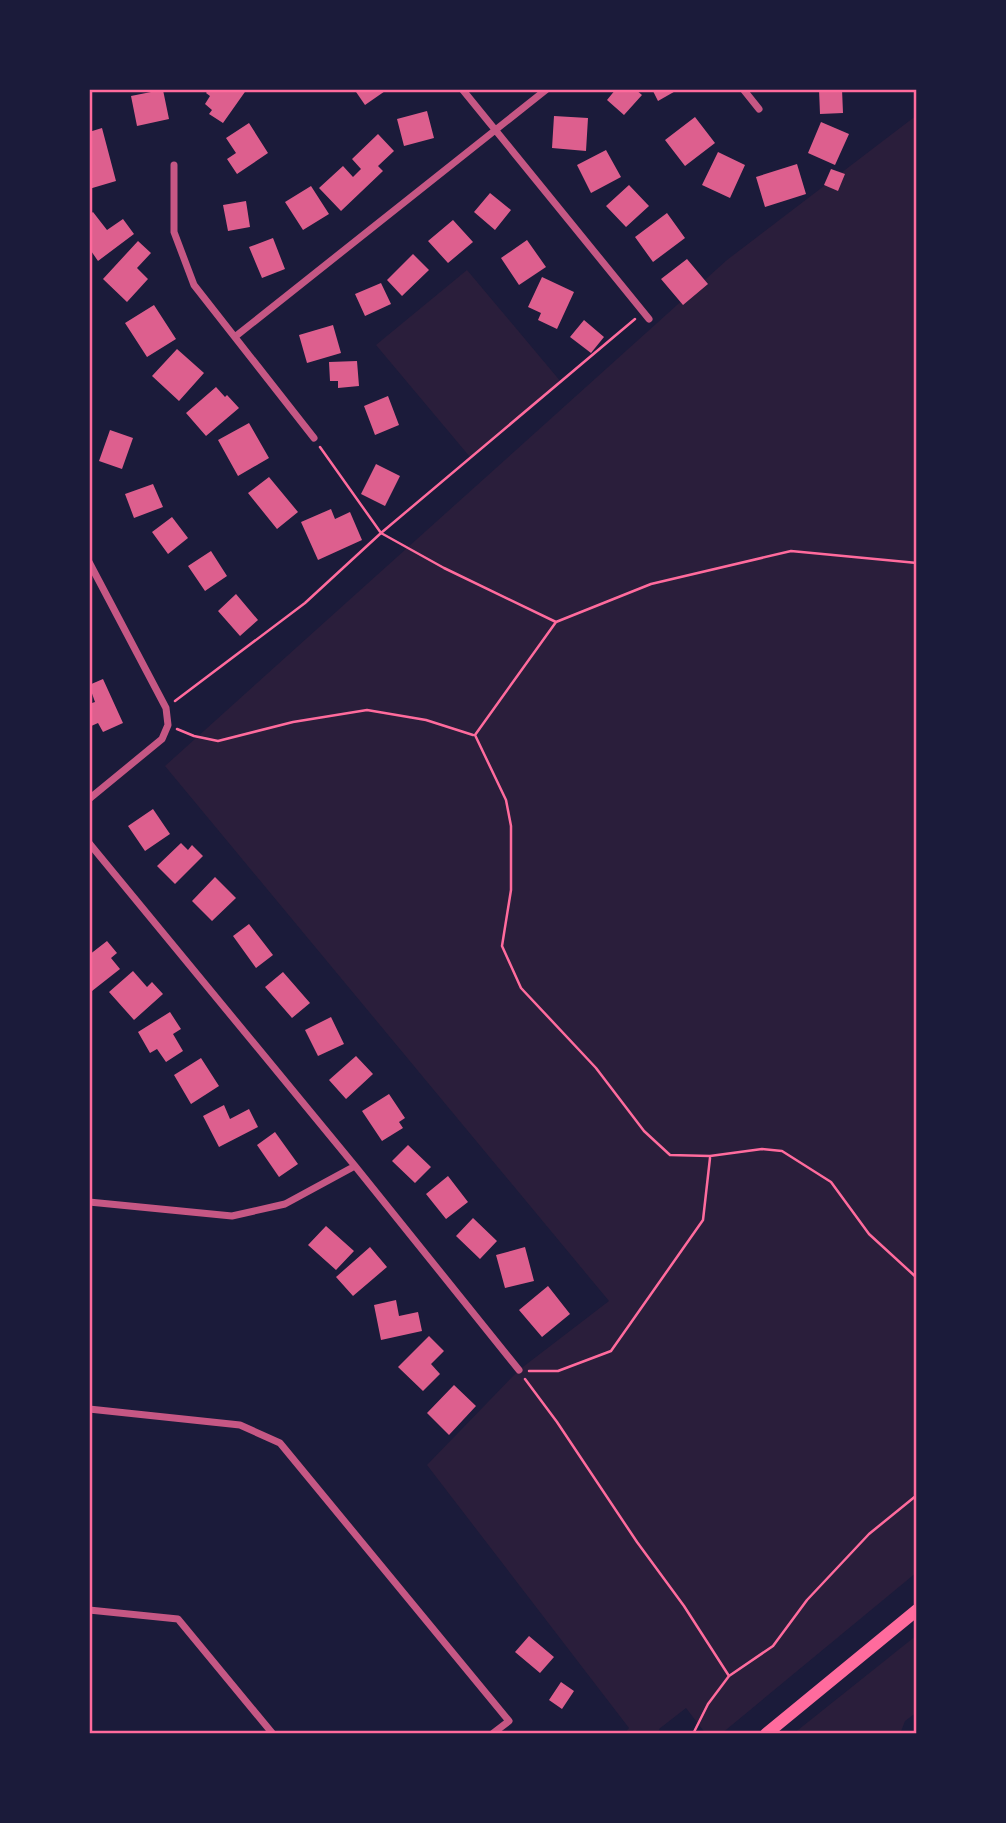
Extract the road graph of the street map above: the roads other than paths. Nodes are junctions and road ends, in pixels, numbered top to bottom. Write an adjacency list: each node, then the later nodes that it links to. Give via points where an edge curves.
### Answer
1 (462, 89): 5 (street)
2 (547, 89): 5 (street)
3 (743, 89): 4 (street)
4 (759, 109)
5 (496, 131): 7 (street); 8 (street)
6 (174, 165): 8 (street, via 174,232 194,285)
7 (646, 316)
8 (236, 337): 9 (street)
9 (314, 438)
10 (89, 562): 11 (street, via 166,708 167,724 162,739)
11 (89, 799)
12 (89, 844): 13 (street)
13 (355, 1166): 14 (street, via 285,1204 232,1216); 15 (street)
14 (89, 1202)
15 (519, 1370)
16 (89, 1409): 20 (street, via 240,1425 280,1443 509,1721)
17 (89, 1610): 19 (street, via 178,1619)
18 (917, 1611): 21 (main road)
19 (273, 1734)
20 (492, 1734)
21 (766, 1734)

